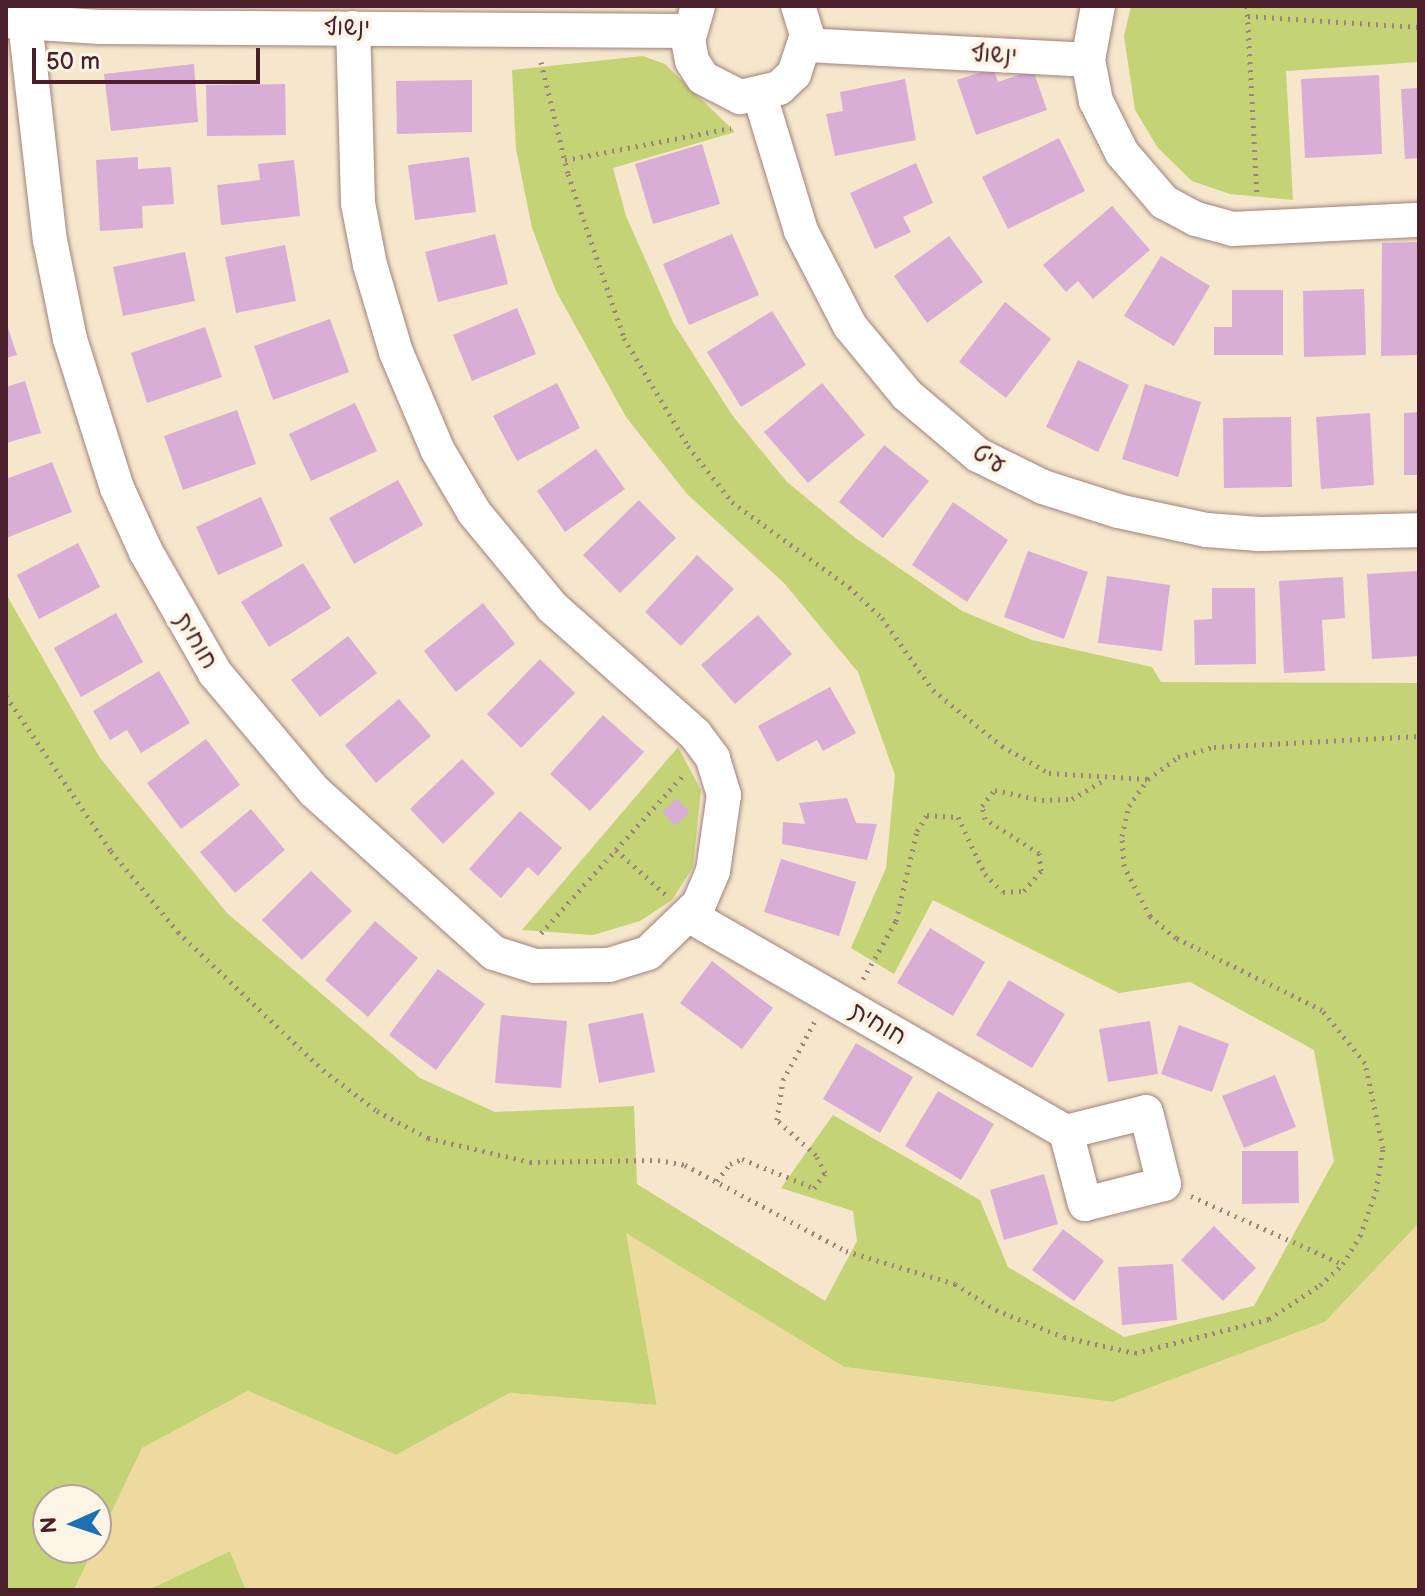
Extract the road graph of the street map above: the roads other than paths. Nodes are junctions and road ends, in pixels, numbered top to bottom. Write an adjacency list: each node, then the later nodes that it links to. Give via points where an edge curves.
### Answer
1 (798, 6): 6 (street)
2 (1098, 6): 7 (street)
3 (693, 18): 5 (street, ינשוף, via 533,30); 8 (street, via 692,61 703,78)
4 (16, 22): 5 (street, ינשוף); 11 (street, חוחית, via 70,339 117,488 152,564 215,673 296,771 494,953 572,969 609,965 648,953)
5 (353, 28): 11 (street, חוחית, via 358,203 396,352 438,451 474,512 543,597 706,750 724,795 723,828 713,871)
6 (805, 45): 7 (street, ינשוף); 8 (street, via 794,74)
7 (1088, 60): 9 (street, via 1104,121 1129,162 1164,202 1196,219 1233,229)
8 (763, 109): 10 (street, עיט, via 801,231 850,326 907,395 978,455 1043,487 1118,511 1207,530)
9 (1419, 220)
10 (1419, 530)
11 (690, 916): 12 (street, חוחית)
12 (1066, 1132): 12 (street, via 1085,1204 1164,1184 1146,1112)

